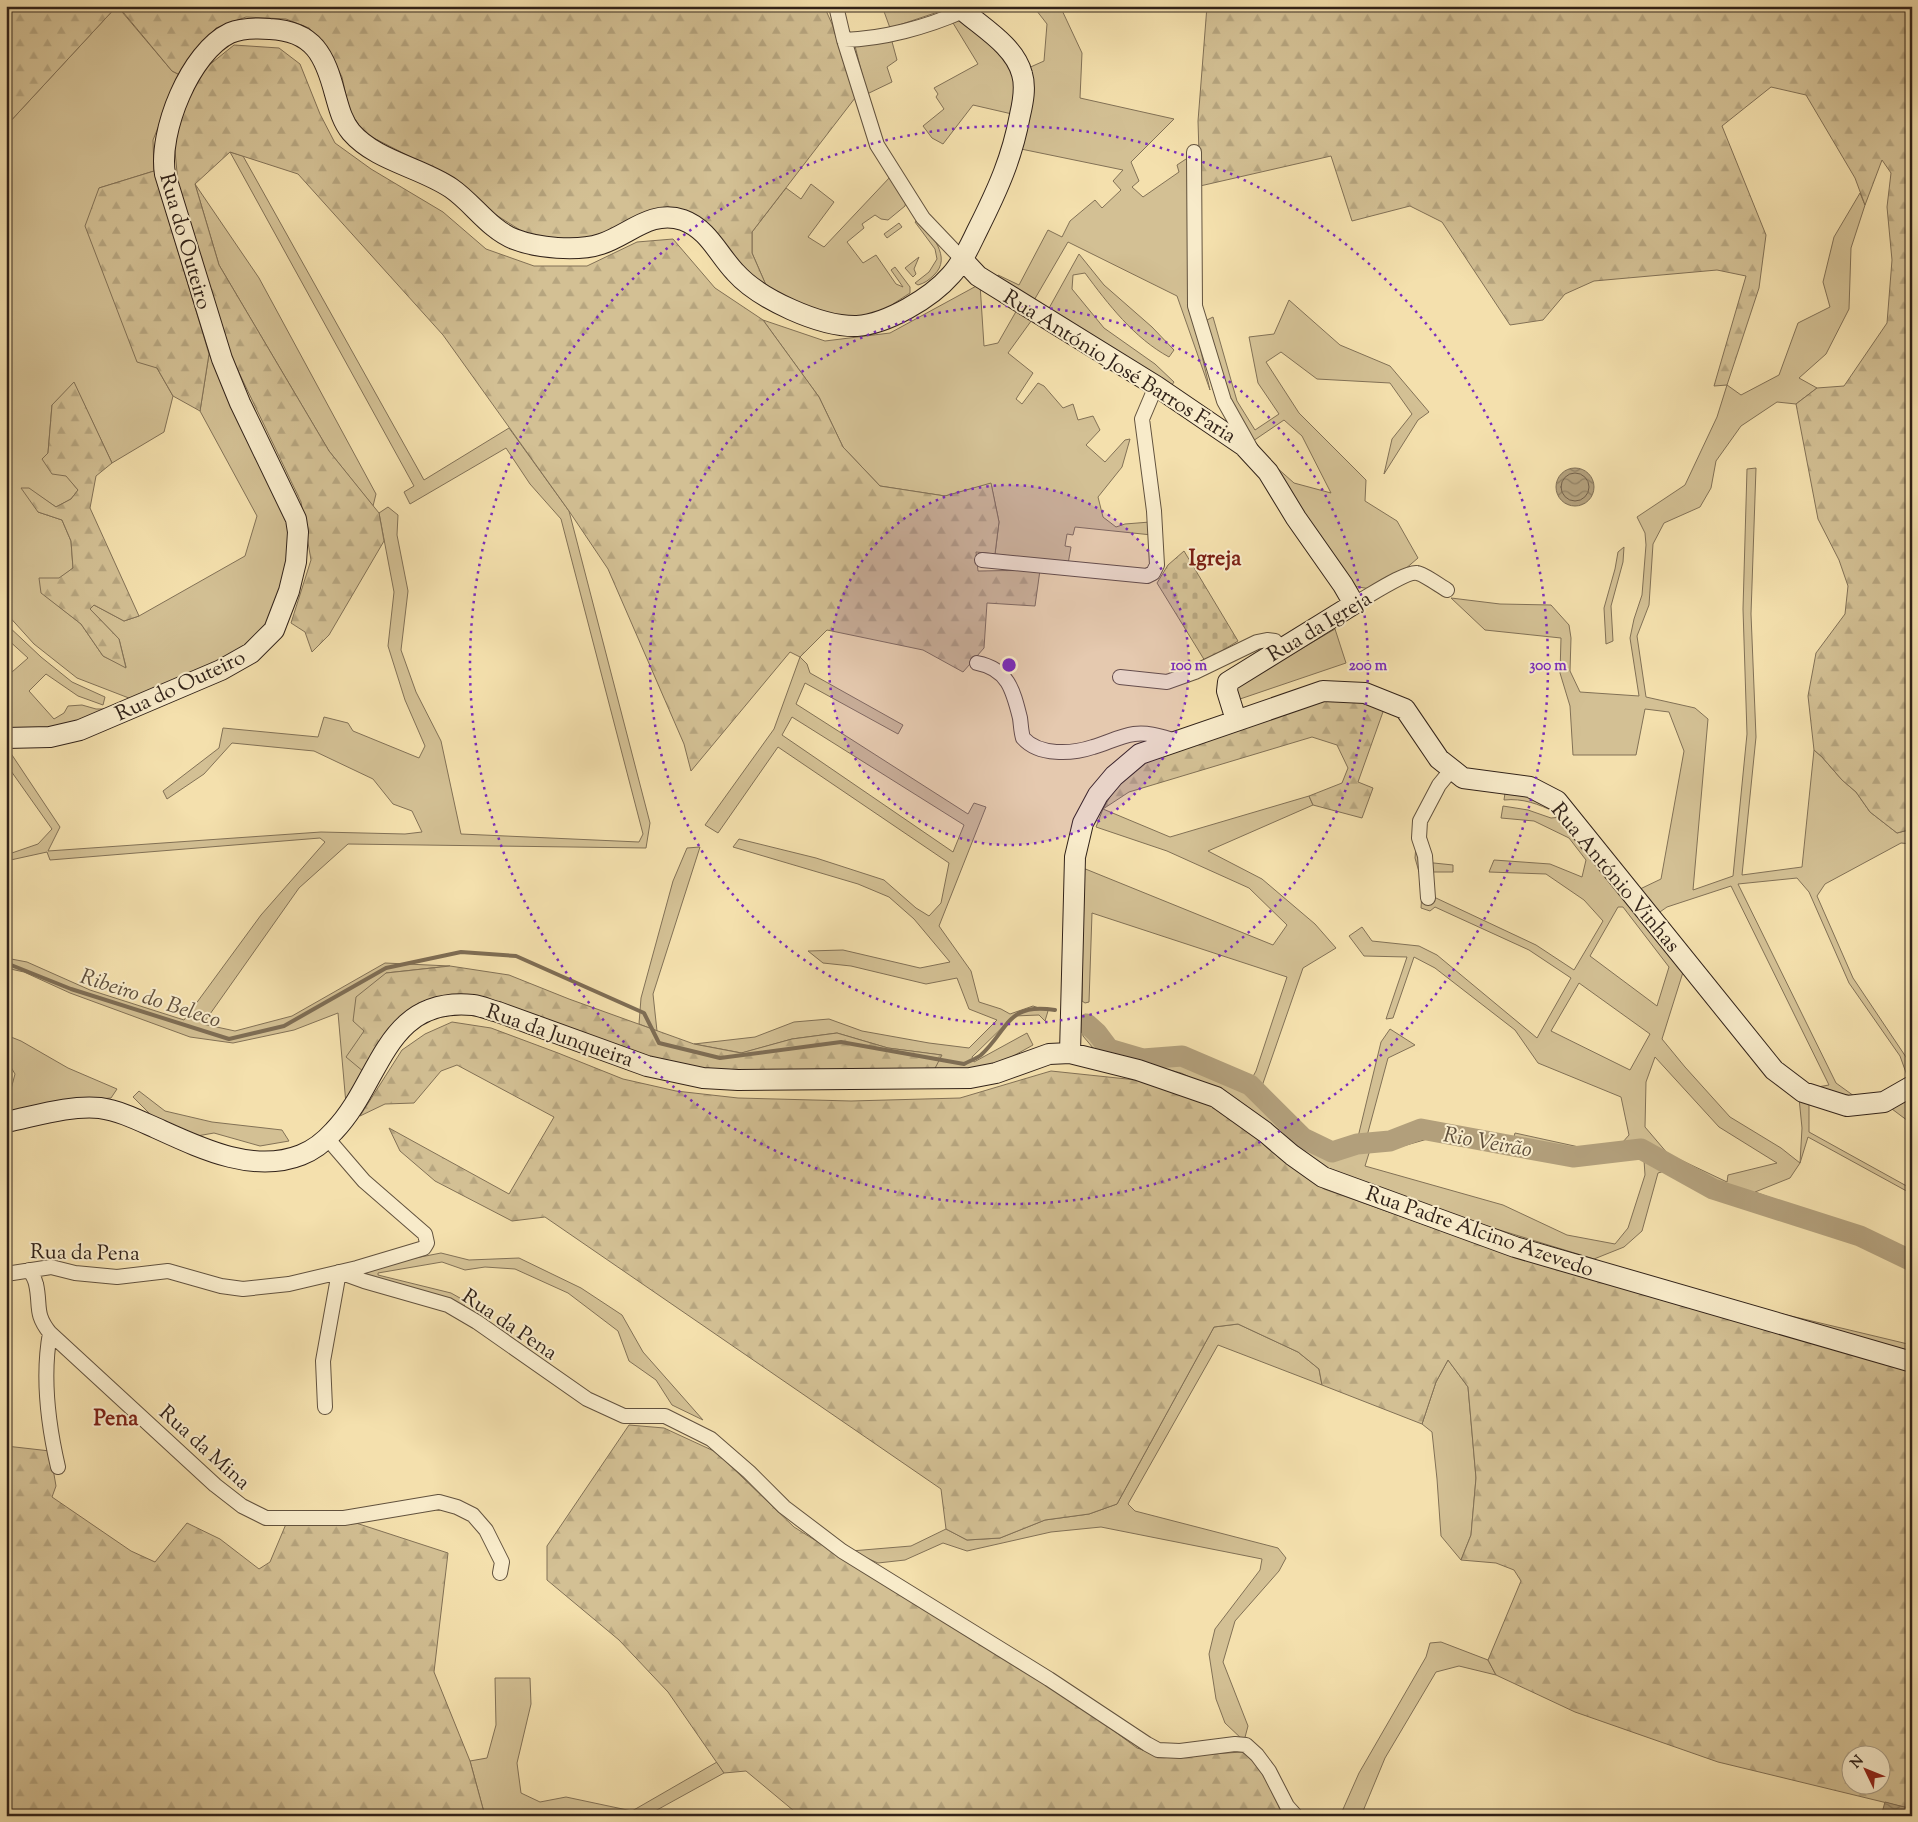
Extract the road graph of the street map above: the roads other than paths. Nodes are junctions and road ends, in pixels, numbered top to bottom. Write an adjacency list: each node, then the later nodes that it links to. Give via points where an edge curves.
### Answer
1 (836, 6): 3 (street)
2 (960, 8): 3 (street, via 950,17 908,30 862,40); 5 (main road, Rua do Outeiro, via 1010,52 1024,80 1018,128 1004,175)
3 (844, 40): 5 (street, via 877,144 923,218)
4 (1194, 152): 7 (street, via 1195,306 1224,400)
5 (962, 260): 6 (main road, Rua António José Barros Faria, via 978,276); 15 (main road, Rua do Outeiro, via 949,278 926,297 878,322 854,326 826,321 756,292 735,273 708,237 681,220 646,221 592,247 567,248 527,243 497,229 450,187 359,140 343,119 321,54 307,40 282,30 252,29 230,33 208,50 183,89 166,133 163,162 222,359 296,519 298,548 285,604 274,630 259,646 221,670 80,730 50,737)
6 (1156, 386): 7 (main road, Rua António José Barros Faria, via 1244,446); 8 (street, via 1142,419 1154,511 1157,565 1153,573 1147,576)
7 (1256, 458): 10 (main road, Rua António José Barros Faria)
8 (982, 560)
9 (1447, 590): 10 (street, Rua da Igreja, via 1417,573 1407,574)
10 (1354, 604): 11 (main road, Rua da Igreja)
11 (1281, 649): 13 (street, via 1275,641 1257,642 1167,682); 14 (main road, Rua da Igreja, via 1228,682 1227,691)
12 (977, 663): 16 (street, via 992,667 1004,676 1015,703 1023,738 1036,747 1074,751 1144,733)
13 (1120, 676)
14 (1236, 720): 16 (main road, Rua António Vinhas); 17 (main road, Rua António Vinhas, via 1323,692 1365,693 1405,709 1440,759)
15 (6, 738)
16 (1176, 741): 19 (main road, Rua António Vinhas, via 1140,754 1114,776 1098,795 1083,823 1074,857)
17 (1452, 769): 18 (street, via 1439,785 1420,821 1419,838 1426,861); 20 (main road, Rua António Vinhas, via 1463,778 1530,787 1557,801 1774,1070 1803,1092 1847,1106 1884,1102)
18 (1428, 898)
19 (1070, 1053): 22 (main road, Rua da Junqueira, via 1049,1054 970,1078 704,1078 648,1066 498,1012 473,1006 442,1007 418,1015 395,1035 349,1114); 27 (main road, Rua Padre Alcino Azevedo, via 1138,1070 1216,1097 1323,1177 1516,1247)
20 (1912, 1086)
21 (6, 1122): 22 (main road, Rua da Junqueira, via 75,1108 100,1108 249,1162 271,1162 300,1156)
22 (327, 1138): 24 (street, Rua da Pena, via 364,1181 425,1234 427,1243 424,1248 411,1253)
23 (30, 1270): 24 (street, Rua da Pena, via 51,1267 75,1273 117,1276 168,1271 243,1289 289,1284); 25 (street, Rua da Pena); 26 (street, Rua da Mina, via 36,1283 41,1323)
24 (339, 1272): 28 (street, via 323,1361); 31 (street, Rua da Pena, via 448,1305 587,1399 624,1416 664,1416 711,1439 784,1507 842,1551 1158,1750 1246,1745 1258,1755)
25 (6, 1274)
26 (50, 1333): 29 (street, via 48,1412); 30 (street, Rua da Mina, via 242,1506 266,1518 344,1518 439,1502 473,1515 486,1530 502,1562)
27 (1912, 1362)
28 (325, 1407)
29 (58, 1467)
30 (500, 1573)
31 (1296, 1816)

